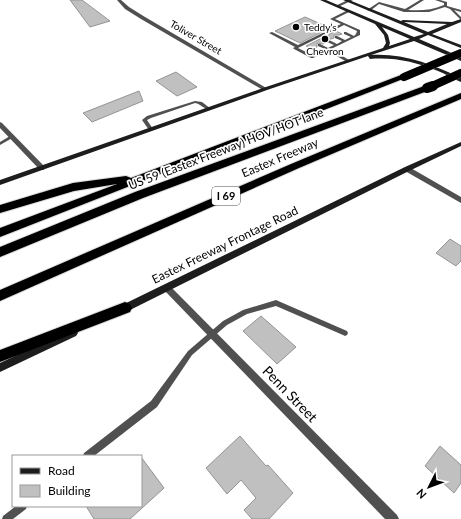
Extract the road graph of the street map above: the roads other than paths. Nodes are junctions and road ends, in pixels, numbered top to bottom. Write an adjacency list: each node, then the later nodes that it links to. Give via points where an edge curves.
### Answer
1 (119, 0): 38 (street, Toliver Street, via 143,18)
2 (322, 0): 7 (main road)
3 (348, 0): 7 (lane); 10 (main road)
4 (422, 0): 12 (lane)
5 (437, 0): 8 (lane, via 446,3)
6 (378, 2): 10 (lane); 12 (lane)
7 (337, 6): 11 (main road)
8 (445, 6): 9 (lane); 12 (lane, via 434,11)
9 (450, 8): 13 (lane); 15 (lane)
10 (369, 10): 14 (main road)
11 (348, 11): 16 (main road); 18 (lane, via 332,19)
12 (403, 11)
13 (461, 11)
14 (393, 20): 17 (main road); 21 (main road)
15 (461, 20): 17 (main road)
16 (375, 22): 24 (main road); 32 (main road, via 386,35 388,43)
17 (453, 23): 21 (main road)
18 (344, 24): 23 (lane, via 359,31); 29 (lane)
19 (345, 32): 23 (lane)
20 (271, 33): 29 (lane)
21 (428, 34): 24 (main road); 30 (main road)
22 (336, 37): 26 (lane)
23 (354, 37): 26 (lane)
24 (415, 39): 32 (main road); 34 (main road)
25 (328, 41): 28 (lane)
26 (345, 41): 28 (lane)
27 (319, 45): 31 (lane)
28 (337, 45): 31 (lane)
29 (298, 47): 31 (lane, via 295,48 312,57)
30 (461, 47)
31 (328, 49): 35 (lane)
32 (385, 49): 35 (main road)
33 (461, 53): 48 (highway, bridge)
34 (461, 58)
35 (351, 60): 37 (main road, via 392,56 444,71); 38 (main road)
36 (461, 73): 53 (highway, US 59 (Eastex Freeway) HOV/HOT lane / I 69, bridge, via 139,195)
37 (461, 80)
38 (265, 89): 40 (main road)
39 (457, 98): 55 (highway, Eastex Freeway / I 69, via 287,169)
40 (209, 109): 42 (main road); 42 (lane, via 195,102 149,117 144,120)
41 (0, 124): 43 (street)
42 (151, 129): 46 (main road)
43 (12, 137): 45 (lane); 46 (street)
44 (460, 143): 47 (main road, Eastex Freeway Frontage Road)
45 (0, 144)
46 (42, 168): 49 (main road)
47 (407, 169): 50 (street); 54 (main road, Eastex Freeway Frontage Road)
48 (149, 176): 51 (highway, via 73,187); 52 (highway)
49 (0, 183)
50 (460, 198)
51 (0, 209)
52 (0, 233)
53 (0, 252)
54 (167, 288): 56 (main road, Eastex Freeway Frontage Road); 58 (street, Penn Street)
55 (0, 296)
56 (125, 308): 59 (highway); 60 (main road, Eastex Freeway Frontage Road)
57 (345, 333): 58 (lane, via 276,303 245,312)
58 (212, 334): 61 (lane, via 190,353 154,404); 64 (street, Penn Street)
59 (0, 356)
60 (0, 368)
61 (88, 455)
62 (22, 507): 63 (lane)
63 (6, 519)
64 (393, 519)

